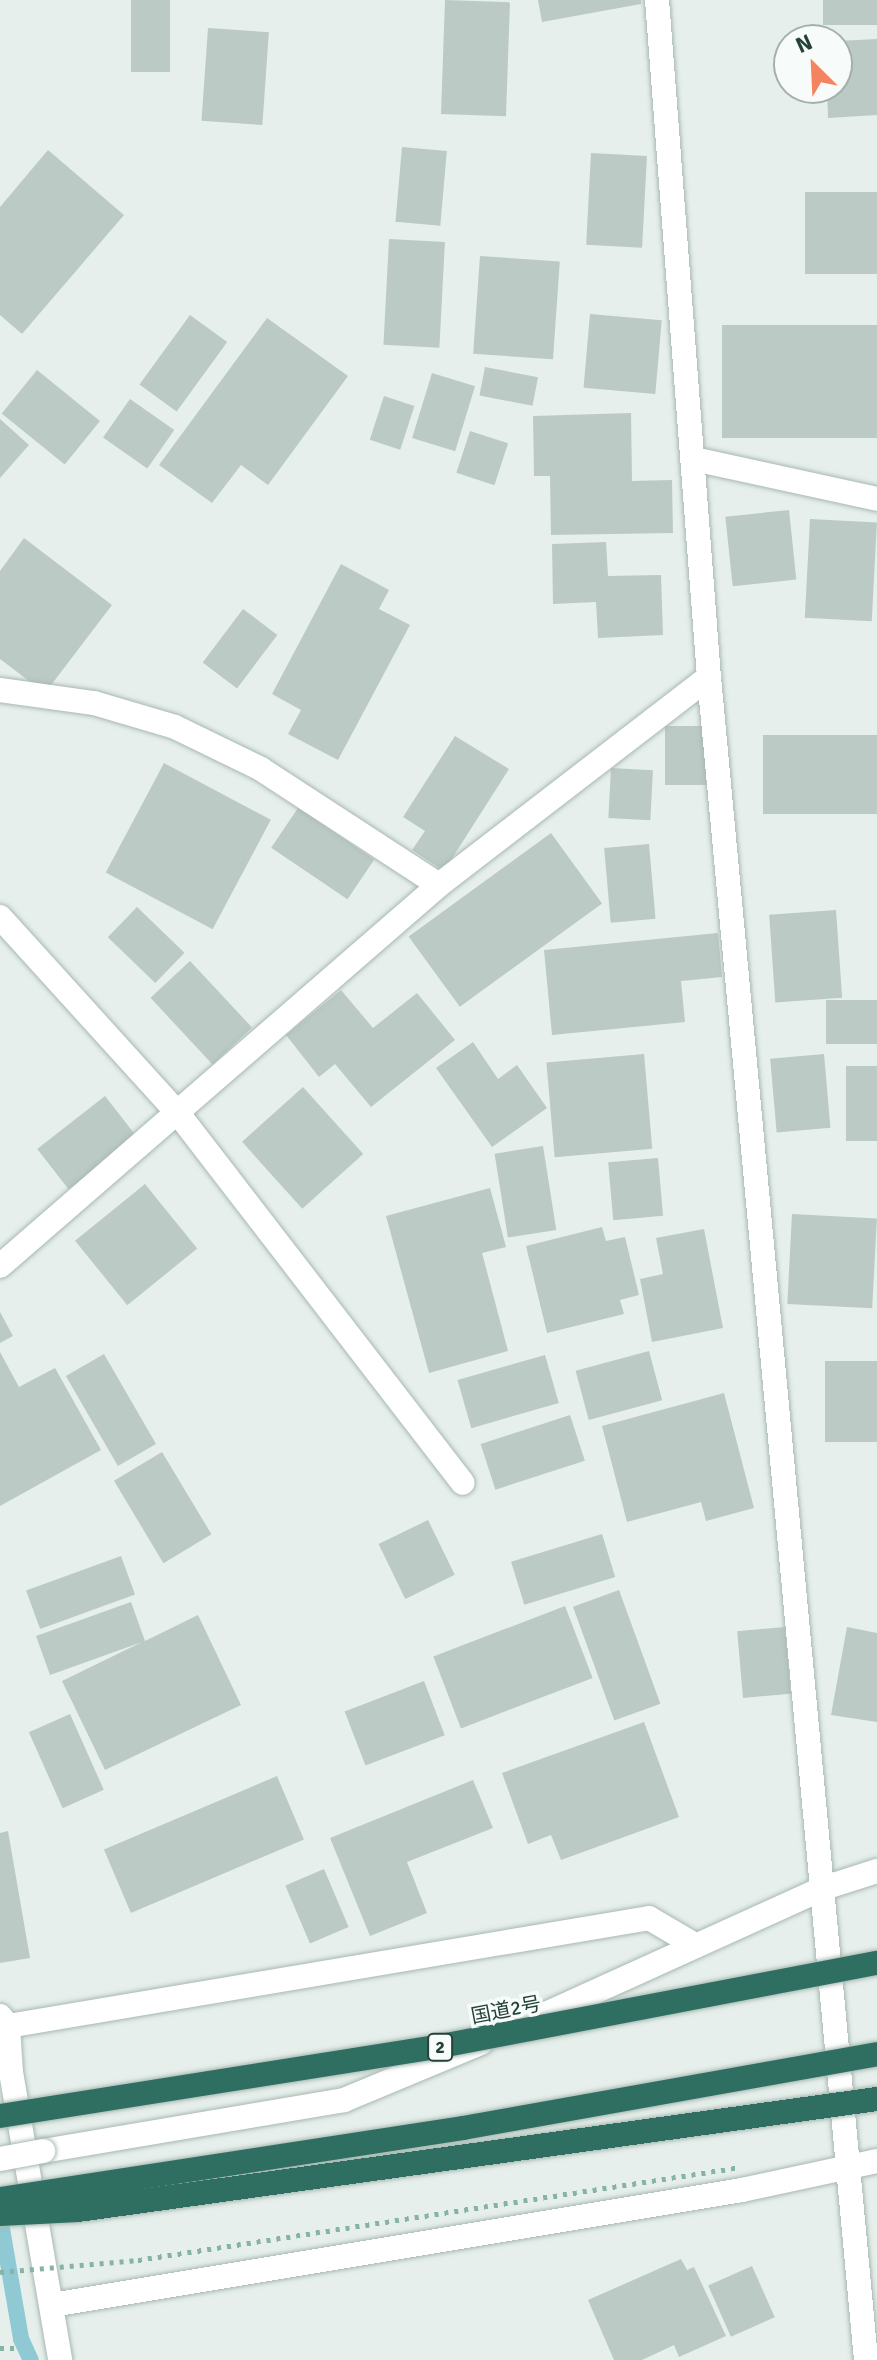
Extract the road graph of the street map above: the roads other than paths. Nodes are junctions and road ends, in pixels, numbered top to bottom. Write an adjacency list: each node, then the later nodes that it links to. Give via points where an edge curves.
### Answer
1 (657, 0): 2 (street)
2 (694, 459): 3 (street); 4 (street)
3 (877, 499)
4 (709, 677): 6 (street); 12 (street)
5 (0, 690): 6 (street, via 94,703 175,727 261,769)
6 (439, 885): 8 (street)
7 (0, 917): 8 (street)
8 (177, 1112): 9 (street); 10 (street)
9 (0, 1266)
10 (463, 1483)
11 (877, 1871): 12 (street)
12 (821, 1889): 13 (street); 21 (street)
13 (695, 1945): 15 (street, via 649,1918); 19 (street, bridge, via 429,2067 344,2100)
14 (877, 1963): 18 (highway, 国道2号 / 2, bridge, via 441,2046)
15 (4, 2021): 24 (street)
16 (877, 2054): 22 (highway, bridge, via 463,2128)
17 (877, 2099): 23 (highway, bridge, via 78,2210)
18 (0, 2116)
19 (0, 2159)
20 (877, 2161): 21 (street)
21 (845, 2168): 24 (street); 26 (street)
22 (0, 2199)
23 (0, 2214)
24 (52, 2305): 25 (street)
25 (60, 2360)
26 (866, 2360)

